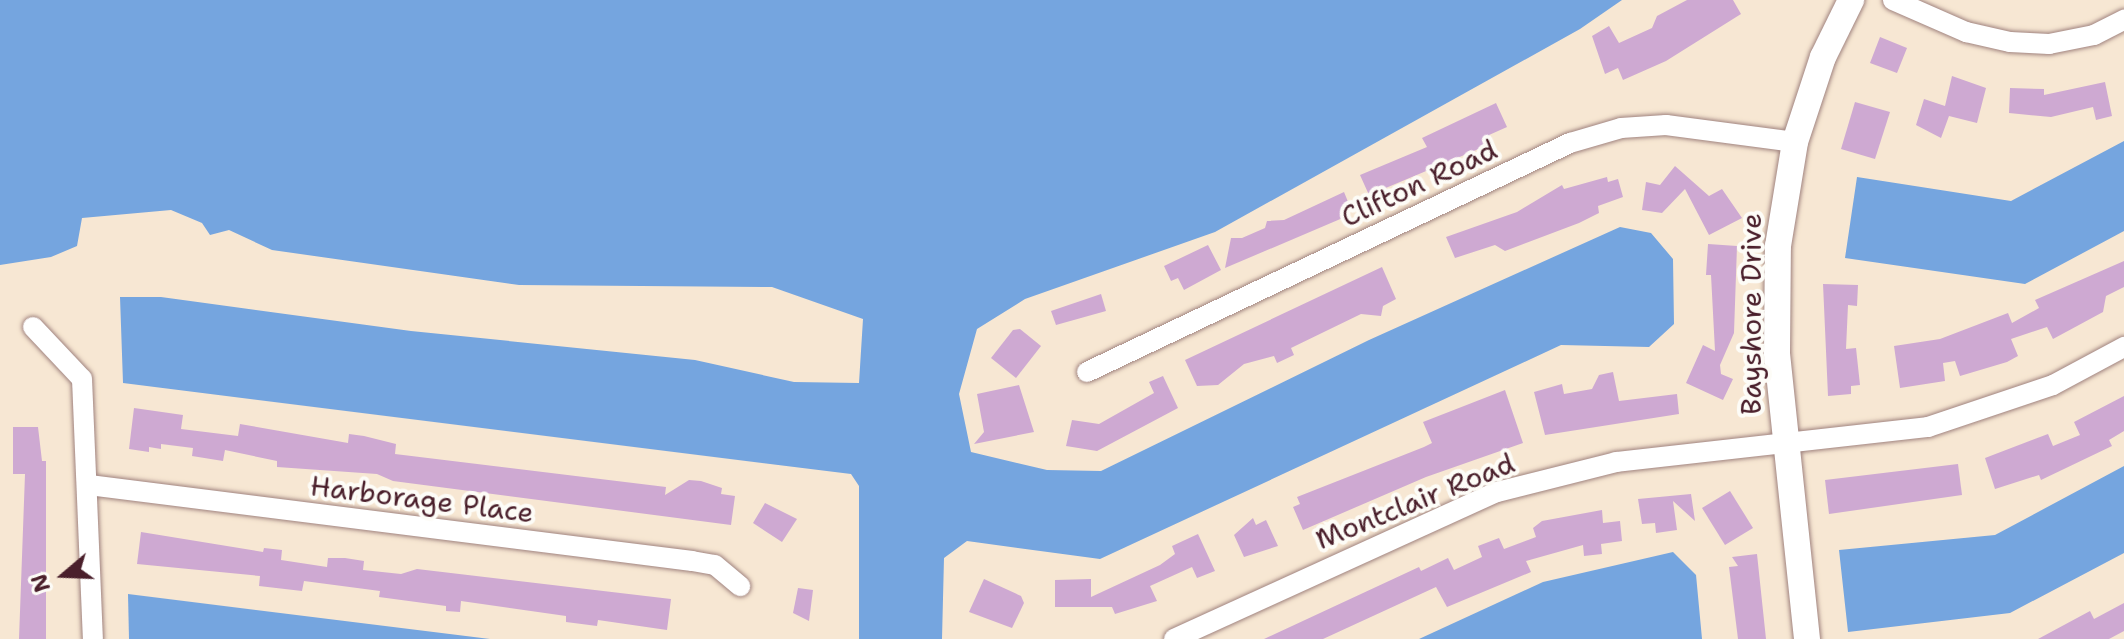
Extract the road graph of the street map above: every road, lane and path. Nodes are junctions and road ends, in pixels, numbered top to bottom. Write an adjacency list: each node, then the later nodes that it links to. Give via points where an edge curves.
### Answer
1 (1851, 0): 4 (street, Bayshore Drive, via 1823,57)
2 (1893, 0): 3 (street, via 1966,32 2010,42 2049,44 2094,35)
3 (2124, 20)
4 (1795, 142): 7 (street, Clifton Road, via 1666,125 1621,128 1570,143); 8 (street, Bayshore Drive, via 1778,246)
5 (33, 327): 9 (street, via 82,379)
6 (2124, 347): 8 (street, Montclair Road, via 2053,385 1928,427)
7 (1087, 372)
8 (1784, 440): 12 (street, Montclair Road, via 1616,462 1497,492); 13 (street, Bayshore Drive)
9 (89, 485): 10 (street, Harborage Place, via 692,561 715,565); 11 (street)
10 (740, 586)
11 (93, 639)
12 (1174, 639)
13 (1807, 639)

